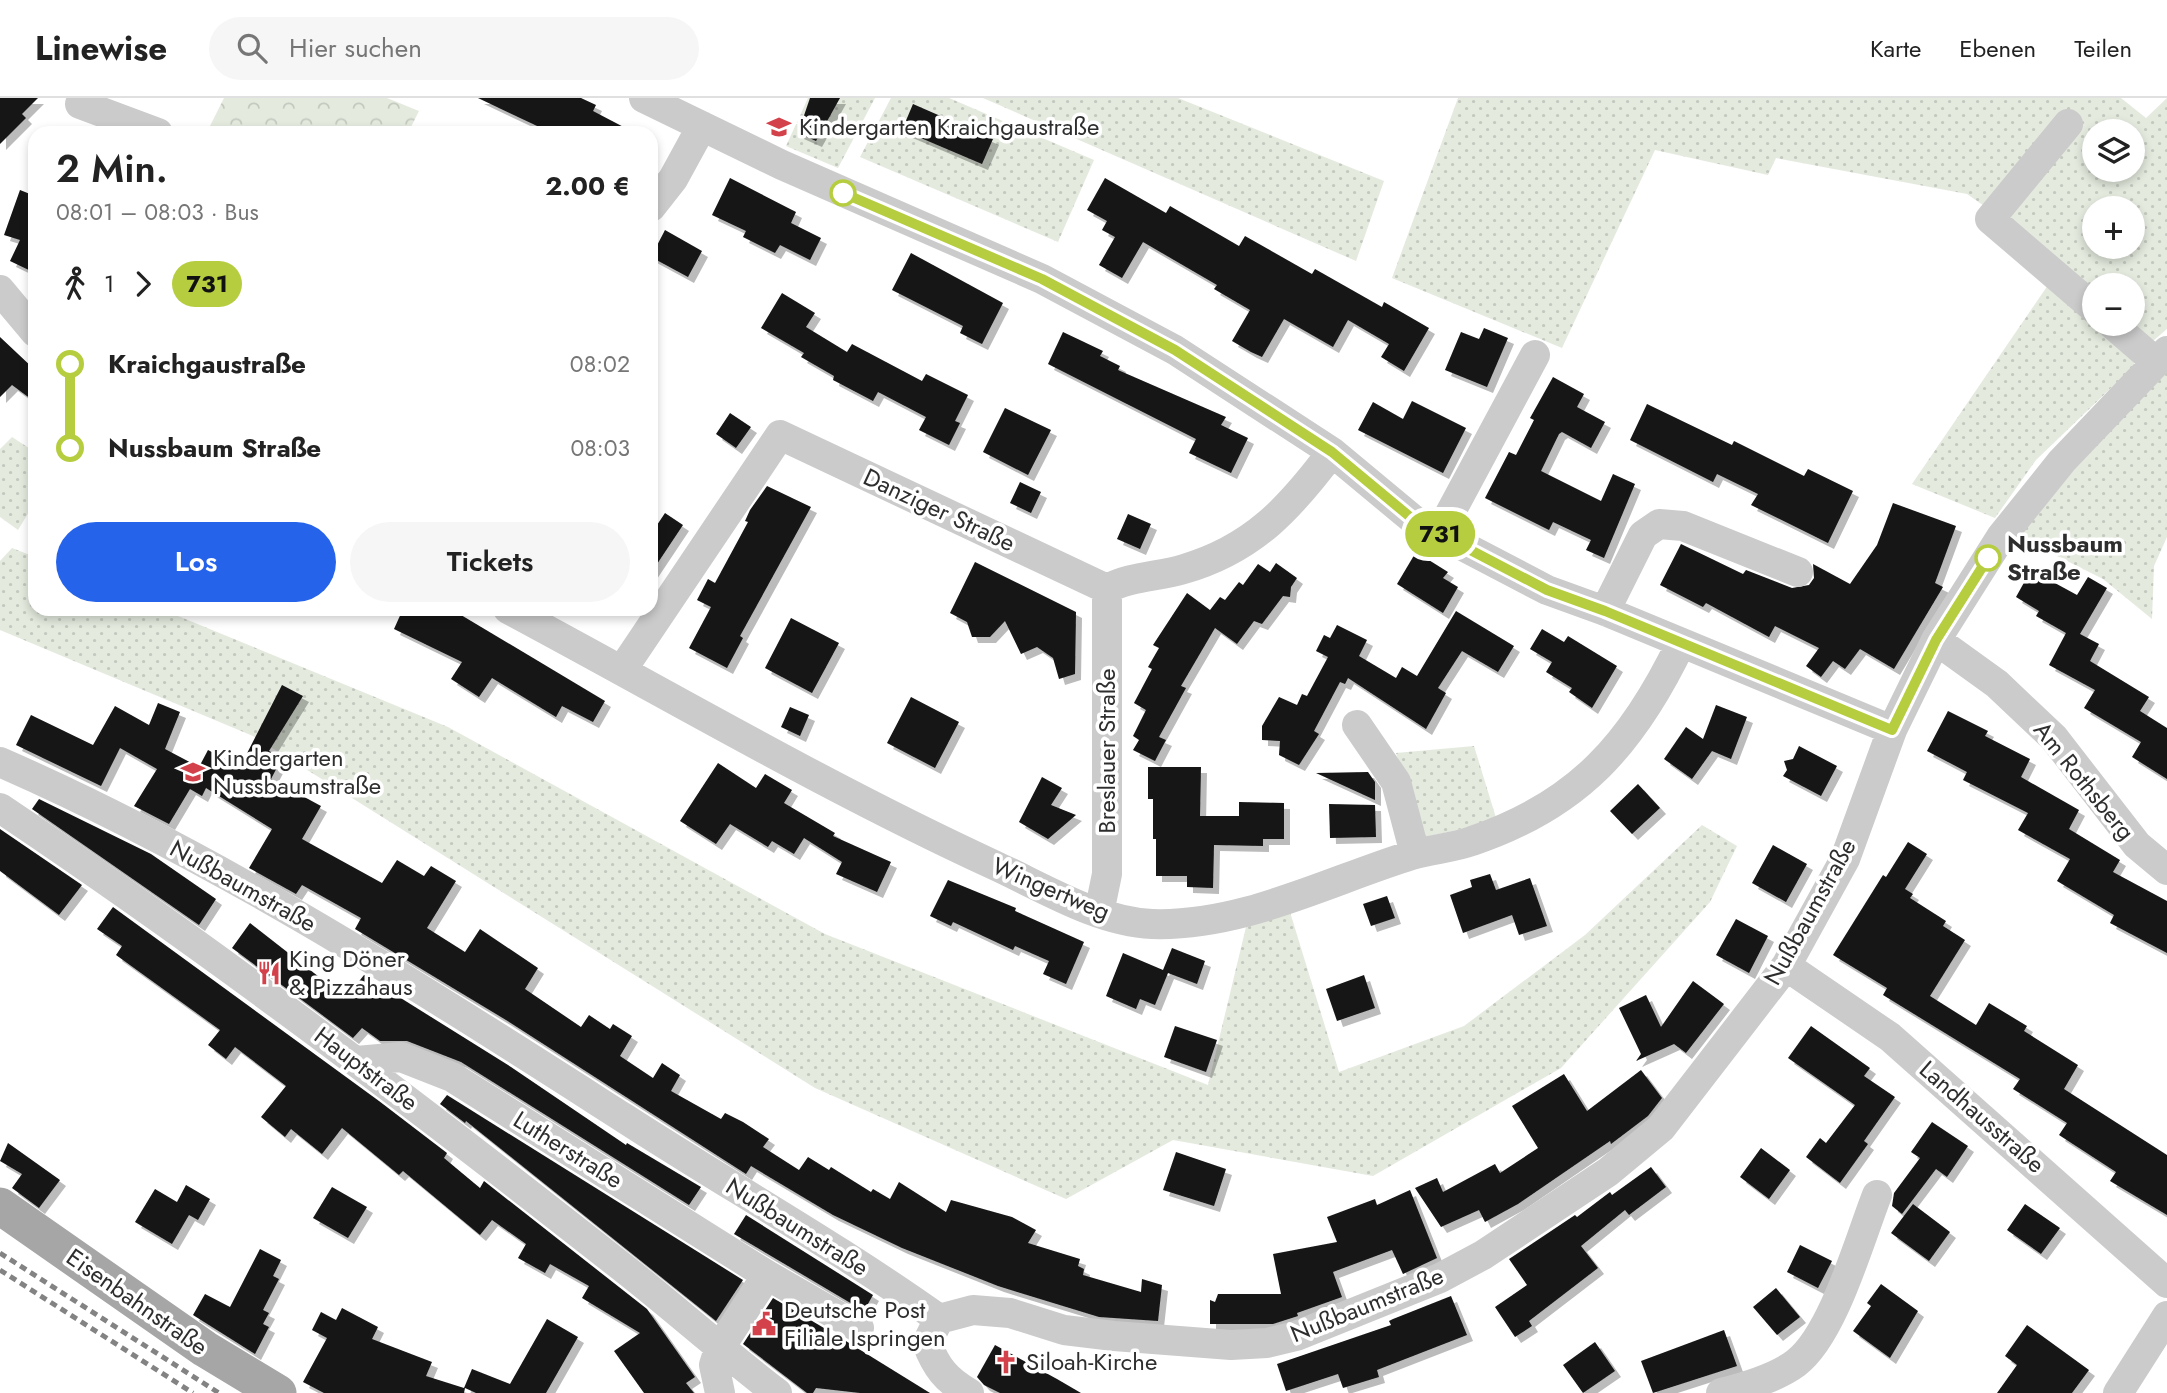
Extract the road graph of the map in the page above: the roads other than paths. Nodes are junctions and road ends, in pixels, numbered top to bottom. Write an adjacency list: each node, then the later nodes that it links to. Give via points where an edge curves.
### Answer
1 (644, 98): 5 (street)
2 (80, 104): 4 (street)
3 (2068, 124): 8 (street, via 1990,219)
4 (139, 126)
5 (702, 126): 6 (street); 13 (street, via 1042,279 1175,350)
6 (658, 198)
7 (0, 289): 9 (street)
8 (2082, 298)
9 (28, 323)
10 (2130, 336): 12 (street)
11 (1535, 355): 14 (street)
12 (2162, 357): 19 (street, Nußbaumstraße, via 2062,461 2001,537)
13 (1332, 452): 14 (street, via 1415,521); 16 (street, via 1294,503 1244,545 1208,563 1125,580)
14 (1439, 534): 17 (street, via 1547,590)
15 (1798, 572): 17 (street, via 1683,526 1659,524 1643,535)
16 (1107, 589): 21 (street, Danziger Straße, via 780,435); 28 (street, Breslauer Straße, via 1107,874)
17 (1605, 611): 20 (street)
18 (521, 616): 21 (street, Wingertweg)
19 (1936, 640): 23 (street, Nußbaumstraße); 27 (street, Am Rothsberg, via 1997,684 2054,738 2137,845)
20 (1681, 643): 23 (street); 26 (street, Wingertweg, via 1655,696 1609,756 1574,789 1529,818 1469,842)
21 (622, 670): 28 (street, Wingertweg, via 845,794)
22 (1357, 725): 26 (street, via 1396,782)
23 (1892, 730): 29 (street, Nußbaumstraße, via 1845,859)
24 (0, 762): 36 (street, Nußbaumstraße, via 80,796 378,960)
25 (0, 808): 30 (street, Hauptstraße)
26 (1415, 854): 28 (street, Wingertweg, via 1260,908 1181,923 1148,924)
27 (2167, 870)
28 (1099, 913)
29 (1786, 967): 34 (street, Landhausstraße, via 1890,1037); 36 (street, Nußbaumstraße, via 1661,1128 1608,1172 1440,1278 1296,1336 1267,1343 1231,1345 1114,1336 1064,1330 1010,1313 973,1310)
30 (357, 1061): 33 (street, Lutherstraße, via 401,1057 452,1077); 38 (street, Hauptstraße, via 620,1265)
31 (1877, 1195): 39 (street, via 1822,1335 1795,1363)
32 (0, 1206): 40 (main road, Eisenbahnstraße, via 205,1349)
33 (767, 1275): 37 (street, Lutherstraße); 38 (street)
34 (2167, 1283)
35 (2167, 1316): 44 (street)
36 (939, 1319): 43 (street, via 927,1343 935,1366)
37 (859, 1328)
38 (719, 1349): 41 (street, via 714,1365); 42 (street, Hauptstraße)
39 (1739, 1391)
40 (278, 1393)
41 (720, 1393)
42 (777, 1393)
43 (969, 1393)
44 (2118, 1393)

